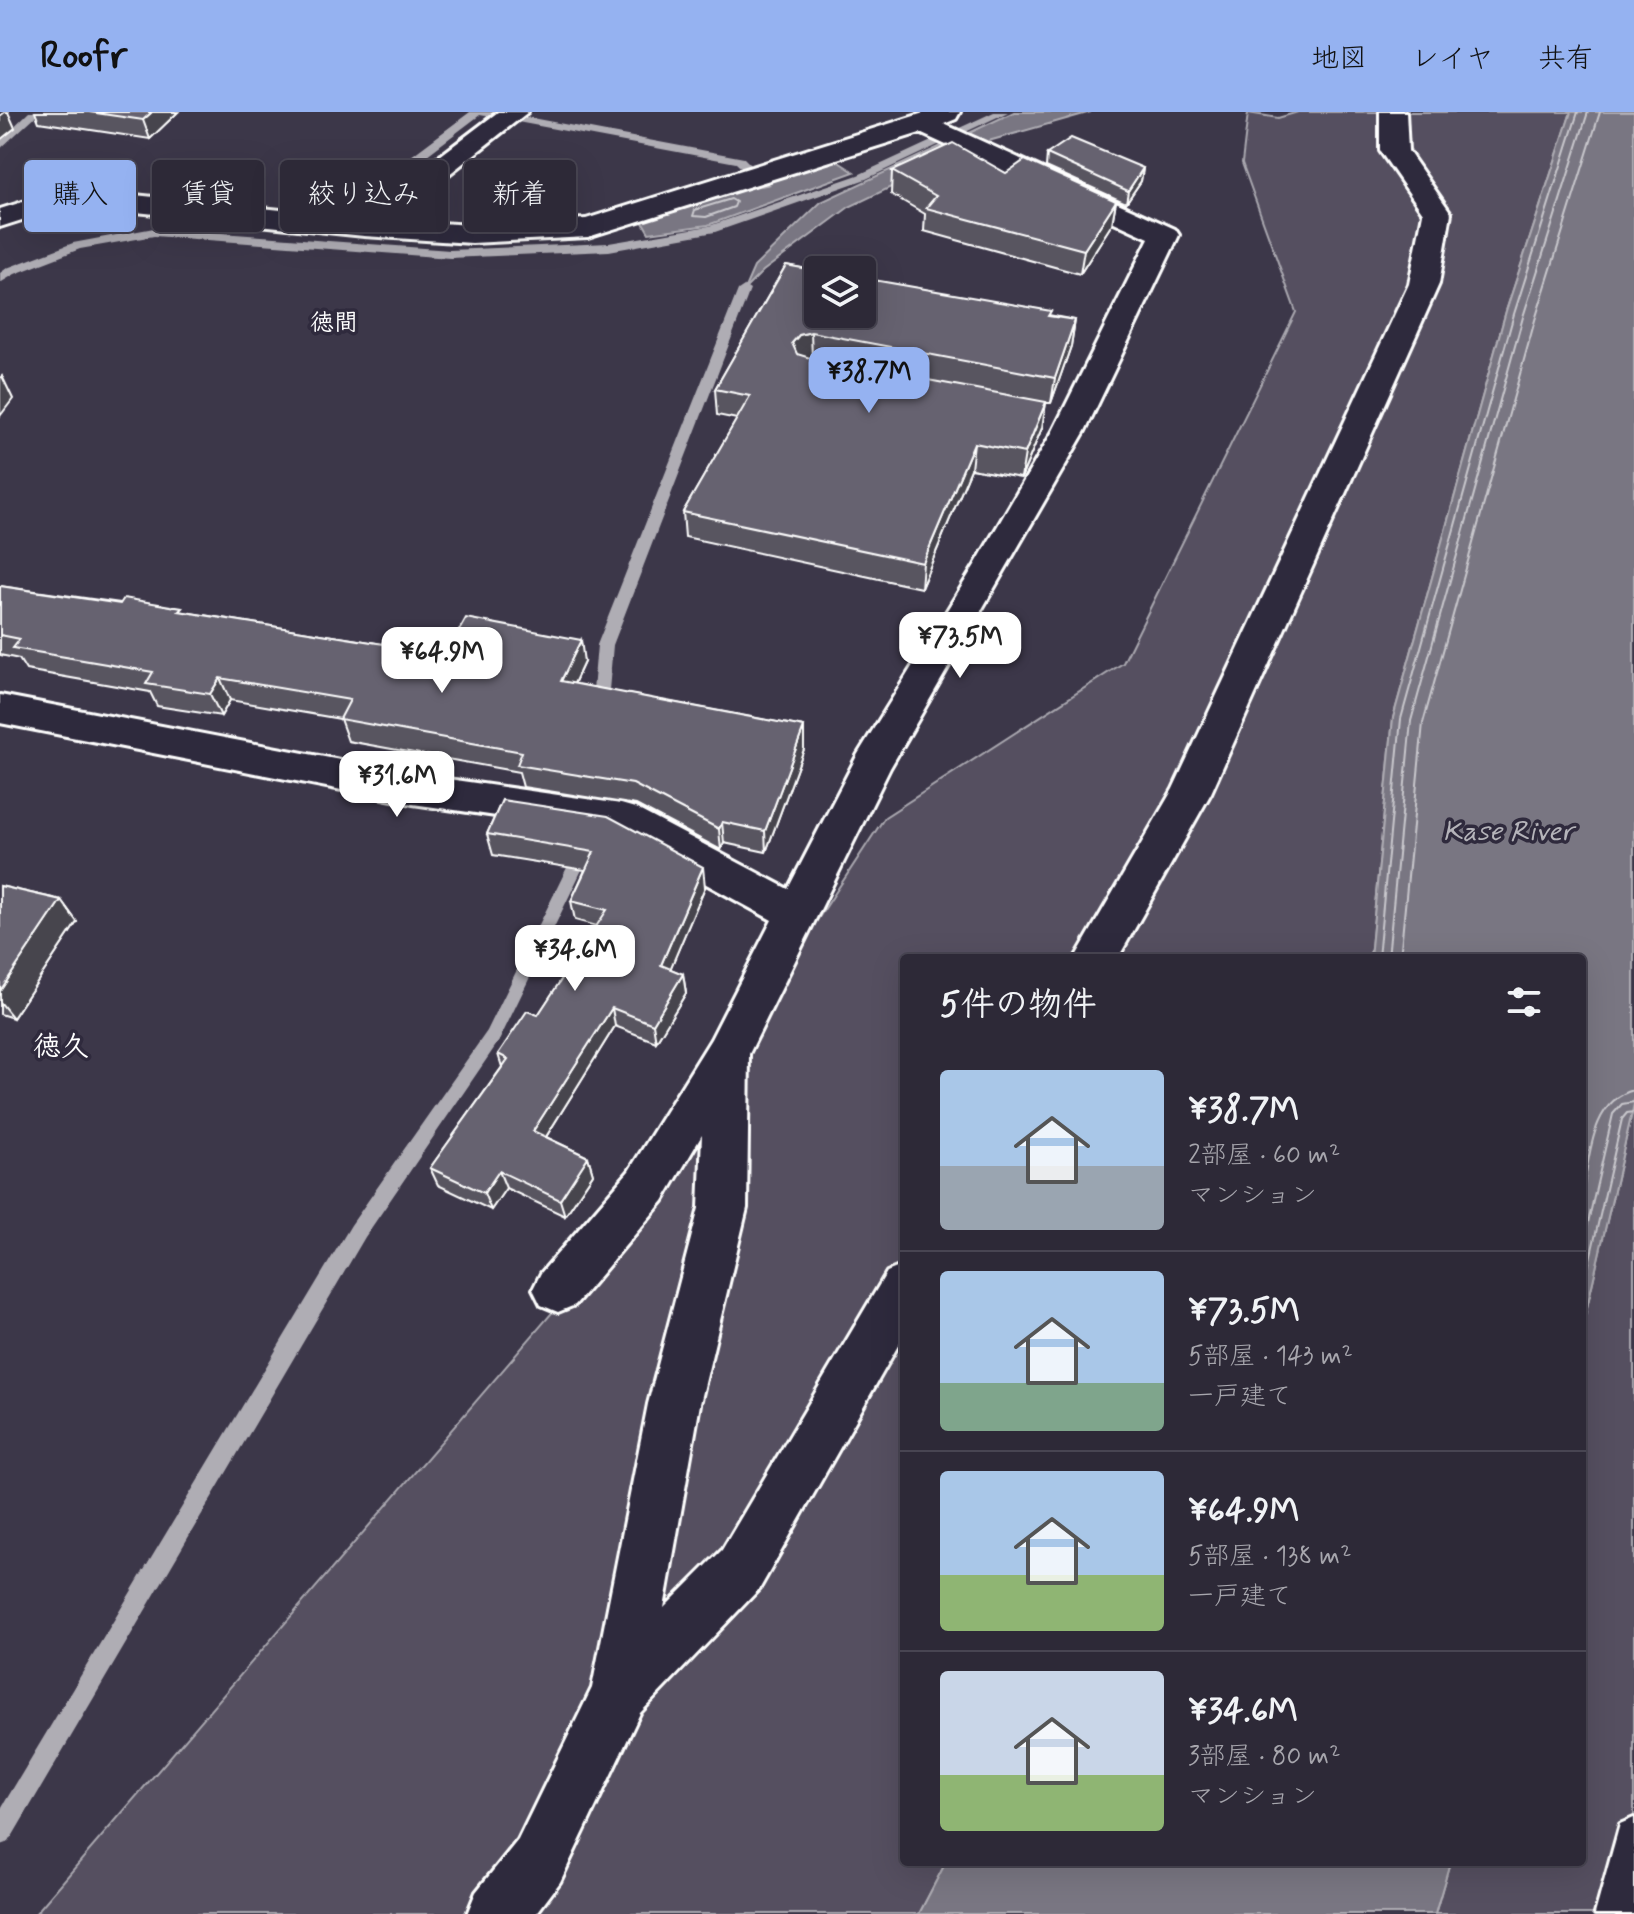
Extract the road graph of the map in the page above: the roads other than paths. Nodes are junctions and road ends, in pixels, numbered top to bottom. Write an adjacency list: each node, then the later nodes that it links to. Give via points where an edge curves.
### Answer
1 (1393, 112): 10 (street, via 1394,151 1437,213 1424,284 1191,793)
2 (508, 118): 4 (street)
3 (938, 123): 7 (street, via 588,228); 9 (street, via 985,151 1165,235 1058,418 992,566 872,764)
4 (448, 160)
5 (0, 218): 6 (street, via 67,196)
6 (280, 218)
7 (442, 232)
8 (0, 709): 9 (street, via 413,789 621,819)
9 (797, 914): 11 (street)
10 (1098, 954)
11 (727, 1052): 12 (street, via 646,1186); 14 (street, via 723,1208 674,1404)
12 (558, 1289)
13 (900, 1295): 14 (street, via 741,1569)
14 (620, 1693): 16 (street, via 539,1861)
15 (1634, 1838): 17 (lane)
16 (498, 1914)
17 (1616, 1914)

